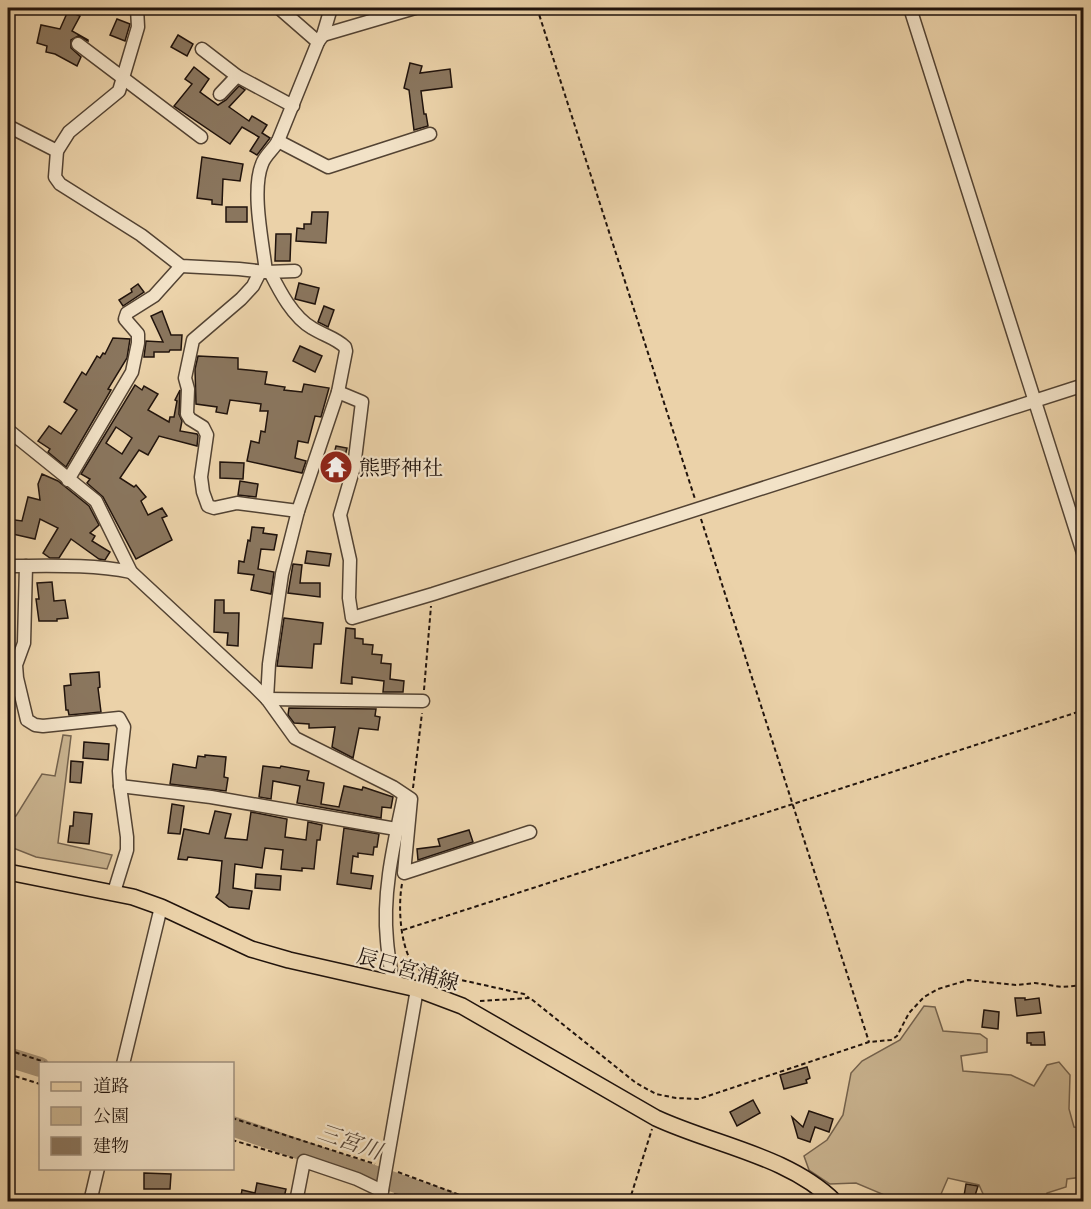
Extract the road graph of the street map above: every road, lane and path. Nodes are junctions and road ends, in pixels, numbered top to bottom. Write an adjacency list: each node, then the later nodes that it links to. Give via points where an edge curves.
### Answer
1 (137, 8): 11 (street, via 138,27)
2 (279, 8): 7 (street)
3 (331, 8): 7 (street)
4 (415, 8): 7 (street)
5 (537, 8): 27 (path)
6 (910, 8): 24 (street)
7 (320, 39): 13 (street)
8 (78, 44): 11 (street)
9 (202, 49): 10 (street)
10 (237, 76): 12 (street); 13 (street)
11 (123, 78): 16 (street); 18 (street, via 118,92 69,132)
12 (220, 94)
13 (293, 106): 17 (street)
14 (8, 126): 18 (street)
15 (430, 134): 17 (street, via 328,167)
16 (201, 136)
17 (278, 141): 21 (street, via 262,162 260,174 259,225)
18 (57, 151): 19 (street, via 55,177 60,184 141,235)
19 (181, 266): 21 (street); 26 (street, via 154,296 127,314 125,319 138,334 132,372)
20 (295, 271): 21 (street)
21 (266, 272): 23 (street, via 301,320 345,347); 28 (street, via 194,340 185,378 187,414 207,435 201,477 208,506 237,503)
22 (1083, 385): 24 (street)
23 (338, 392): 27 (street, via 362,402 354,468 340,515 350,560 352,618); 28 (street)
24 (1034, 401): 27 (street); 29 (street)
25 (8, 430): 26 (street)
26 (68, 480): 32 (street, via 96,501)
27 (698, 508): 38 (path)
28 (298, 510): 33 (street, via 277,598)
29 (1083, 556)
30 (8, 566): 31 (street)
31 (26, 566): 32 (street, via 104,567); 36 (street, via 24,643 16,666 27,720 43,726 119,718 124,727)
32 (131, 572): 33 (street)
33 (267, 699): 34 (street); 37 (street, via 295,738)
34 (423, 701)
35 (1083, 710): 38 (path)
36 (120, 786): 39 (street, via 211,797); 43 (street, via 127,850)
37 (404, 796): 39 (street); 42 (street, via 411,799)
38 (793, 804): 45 (path); 51 (path)
39 (396, 829): 46 (street, via 386,908)
40 (530, 832): 42 (street)
41 (8, 872): 43 (main road, 辰巳宮浦線)
42 (404, 873): 45 (path, via 400,893)
43 (114, 892): 44 (main road, 辰巳宮浦線)
44 (161, 907): 46 (main road, 辰巳宮浦線, via 251,949); 54 (street)
45 (403, 930): 49 (path, via 411,963 421,971)
46 (393, 983): 48 (main road, 辰巳宮浦線)
47 (1083, 985): 51 (path, via 968,980 924,997 891,1040)
48 (417, 989): 50 (main road, 辰巳宮浦線); 61 (street)
49 (530, 998): 50 (path, via 478,1001); 51 (path, via 636,1083 656,1094 676,1098 699,1099)
50 (465, 1008): 57 (main road, 辰巳宮浦線)
51 (869, 1042)
52 (8, 1050): 53 (path)
53 (45, 1062)
54 (123, 1062)
55 (8, 1074): 56 (path)
56 (39, 1084)
57 (656, 1118): 68 (path); 69 (main road, 辰巳宮浦線, via 776,1163 807,1178)
58 (234, 1119): 61 (path)
59 (234, 1141): 60 (path)
60 (304, 1161): 63 (street, via 357,1179); 65 (street)
61 (386, 1167): 63 (street); 67 (path)
62 (98, 1170): 64 (street)
63 (381, 1196): 66 (path)
64 (90, 1202)
65 (296, 1202)
66 (428, 1202)
67 (479, 1202)
68 (630, 1202)
69 (835, 1202)

